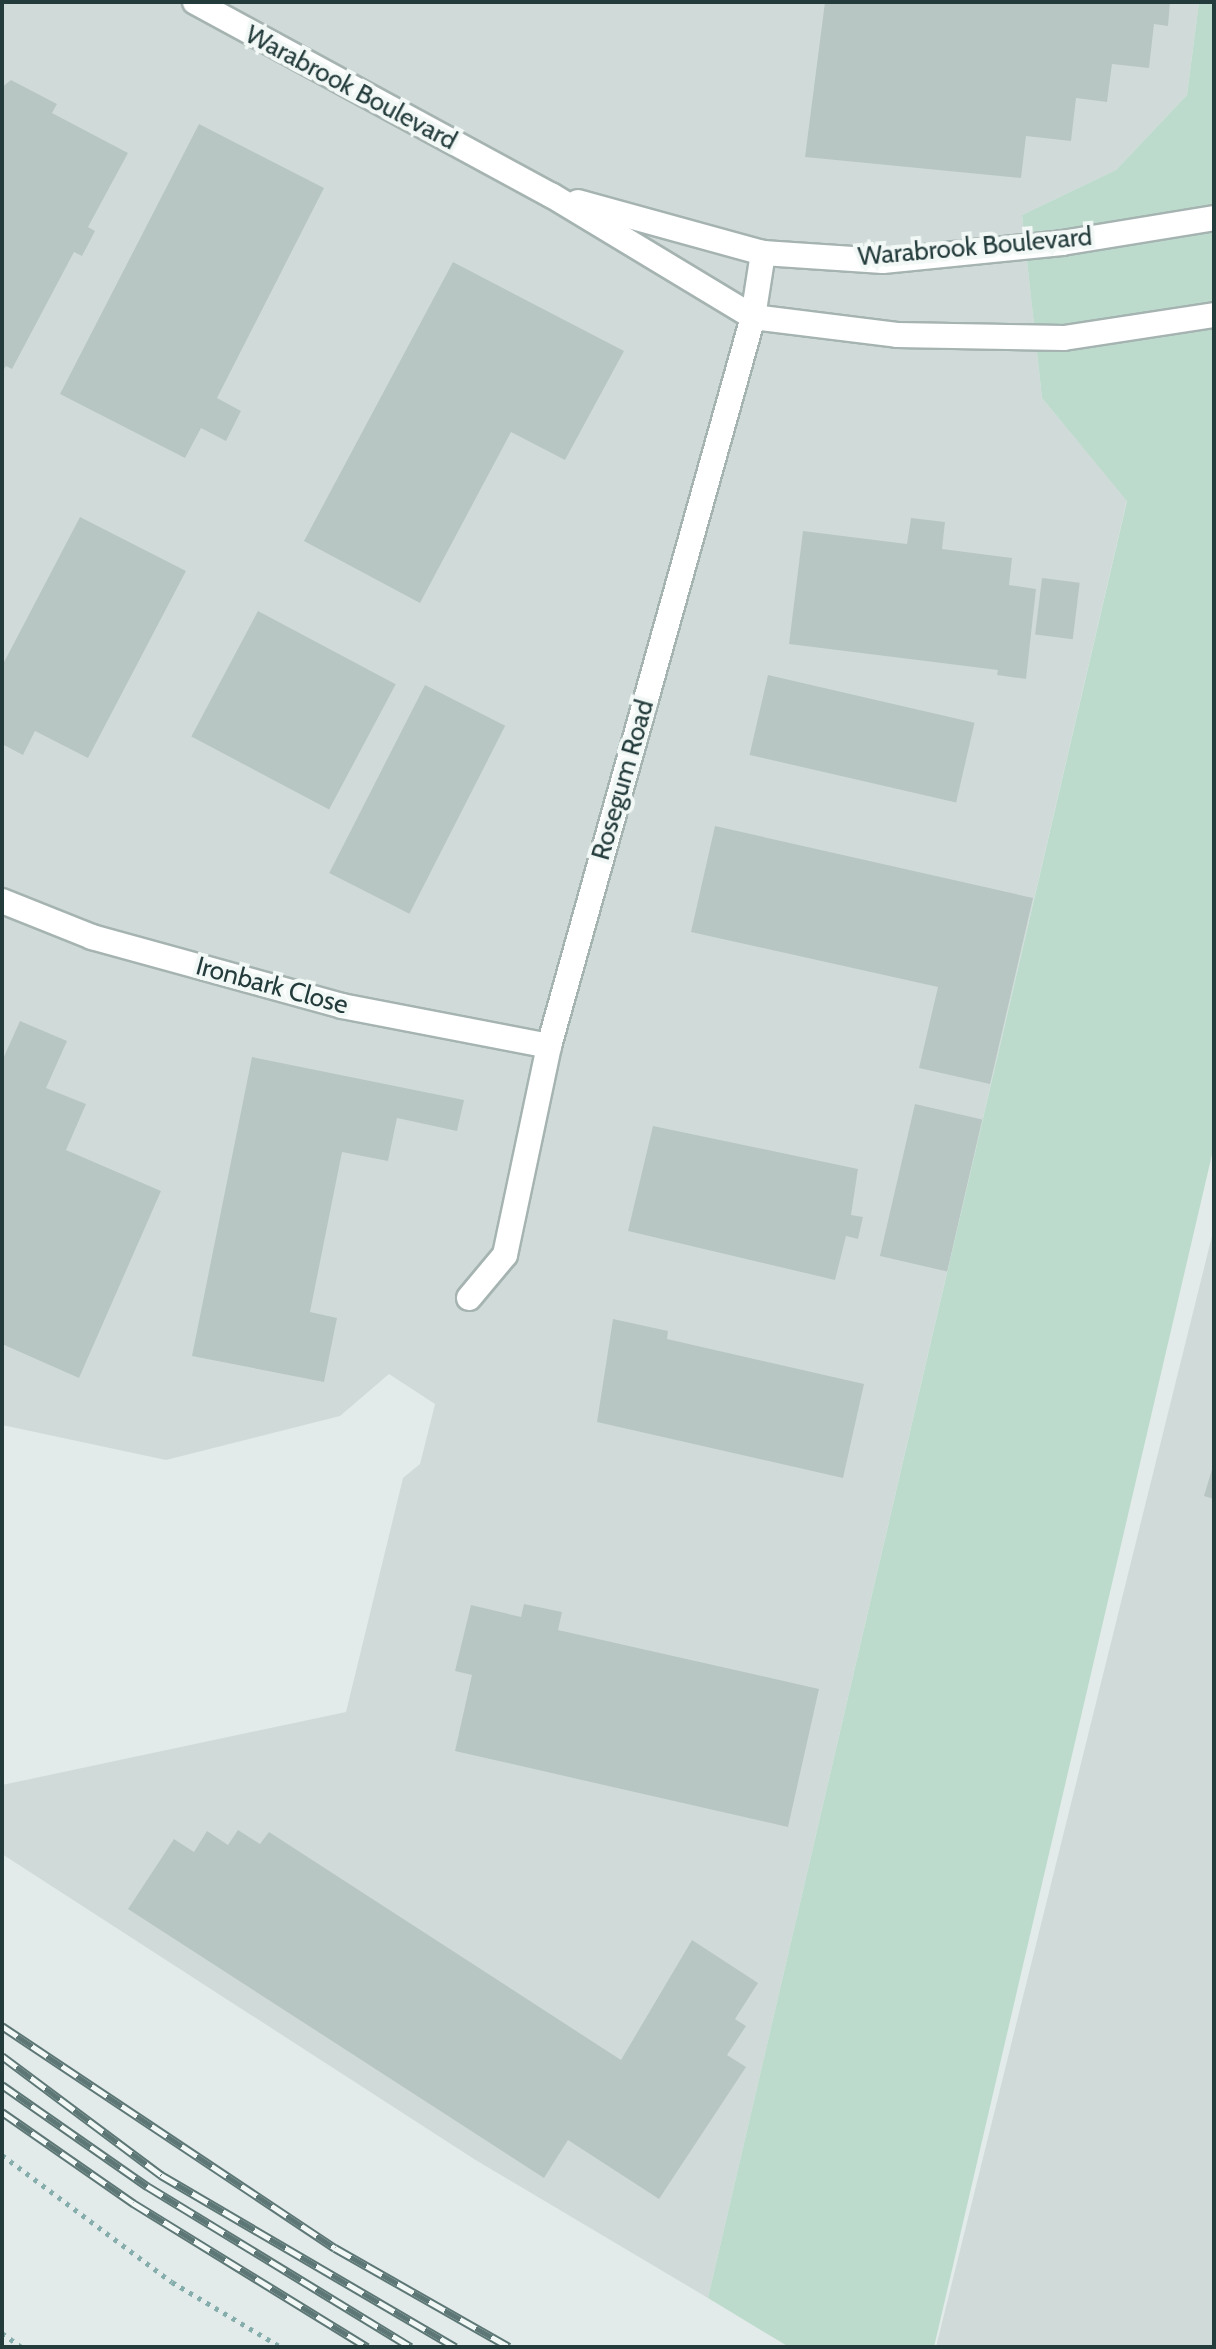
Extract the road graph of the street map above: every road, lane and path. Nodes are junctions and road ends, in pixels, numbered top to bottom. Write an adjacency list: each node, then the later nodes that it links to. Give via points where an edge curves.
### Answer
1 (195, 2): 2 (street, Warabrook Boulevard)
2 (551, 195): 4 (street, Warabrook Boulevard); 6 (street, Warabrook Boulevard)
3 (1214, 218): 4 (street, Warabrook Boulevard, via 1062,243 883,261)
4 (763, 253): 6 (street, Rosegum Road)
5 (1214, 315): 6 (street, Warabrook Boulevard, via 1064,338 897,335)
6 (753, 317): 8 (street, Rosegum Road)
7 (2, 901): 8 (street, Ironbark Close, via 92,937 342,1006)
8 (549, 1046): 9 (street, Rosegum Road, via 505,1255)
9 (469, 1298)
10 (2, 2155): 13 (path, via 172,2282)
11 (2, 2333): 12 (path)
12 (21, 2347)
13 (281, 2347)

